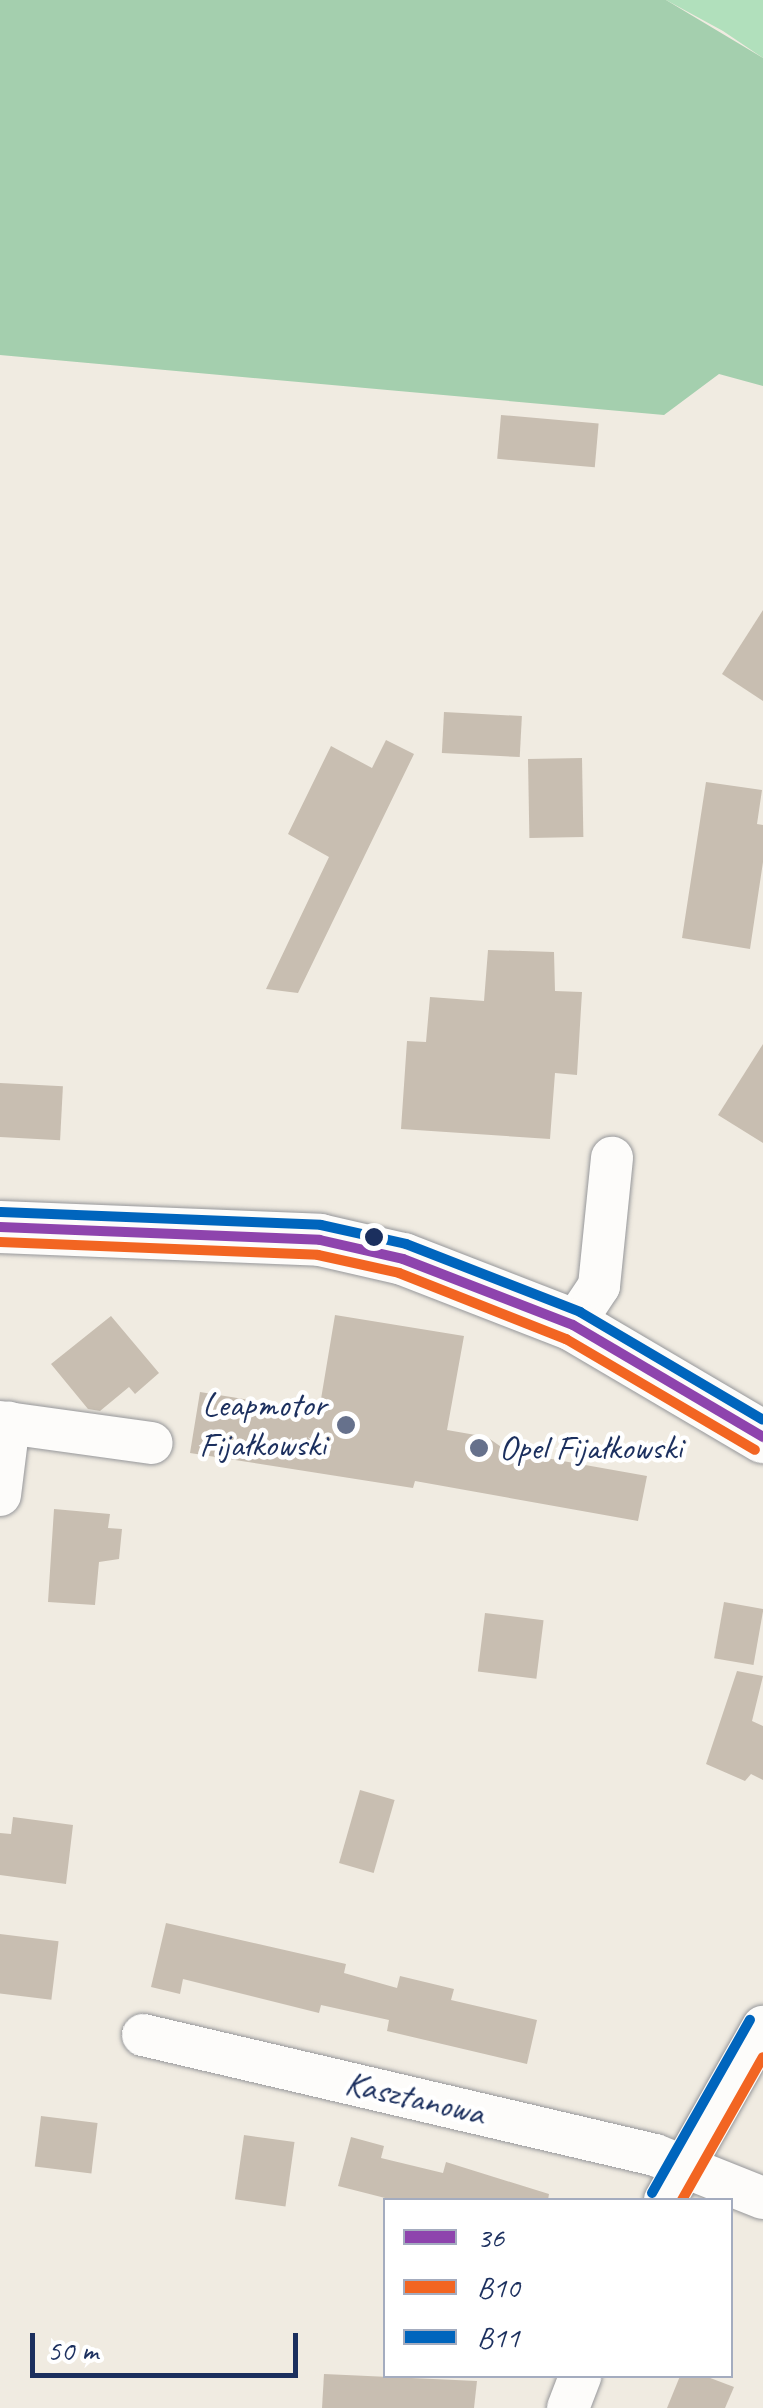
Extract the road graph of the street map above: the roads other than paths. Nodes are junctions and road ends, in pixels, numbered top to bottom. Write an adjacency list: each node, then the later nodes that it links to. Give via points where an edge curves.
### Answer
1 (612, 1158): 3 (street, via 598,1286)
2 (0, 1227): 3 (street, via 320,1240 460,1276)
3 (573, 1325): 5 (street)
4 (4, 1423): 6 (street); 7 (street)
5 (763, 1437)
6 (152, 1444)
7 (0, 1495)
8 (763, 2027): 10 (street)
9 (143, 2035): 10 (street, Kasztanowa)
10 (675, 2183): 11 (street, Kasztanowa)
11 (763, 2198)
12 (579, 2378): 13 (street)
13 (568, 2408)

